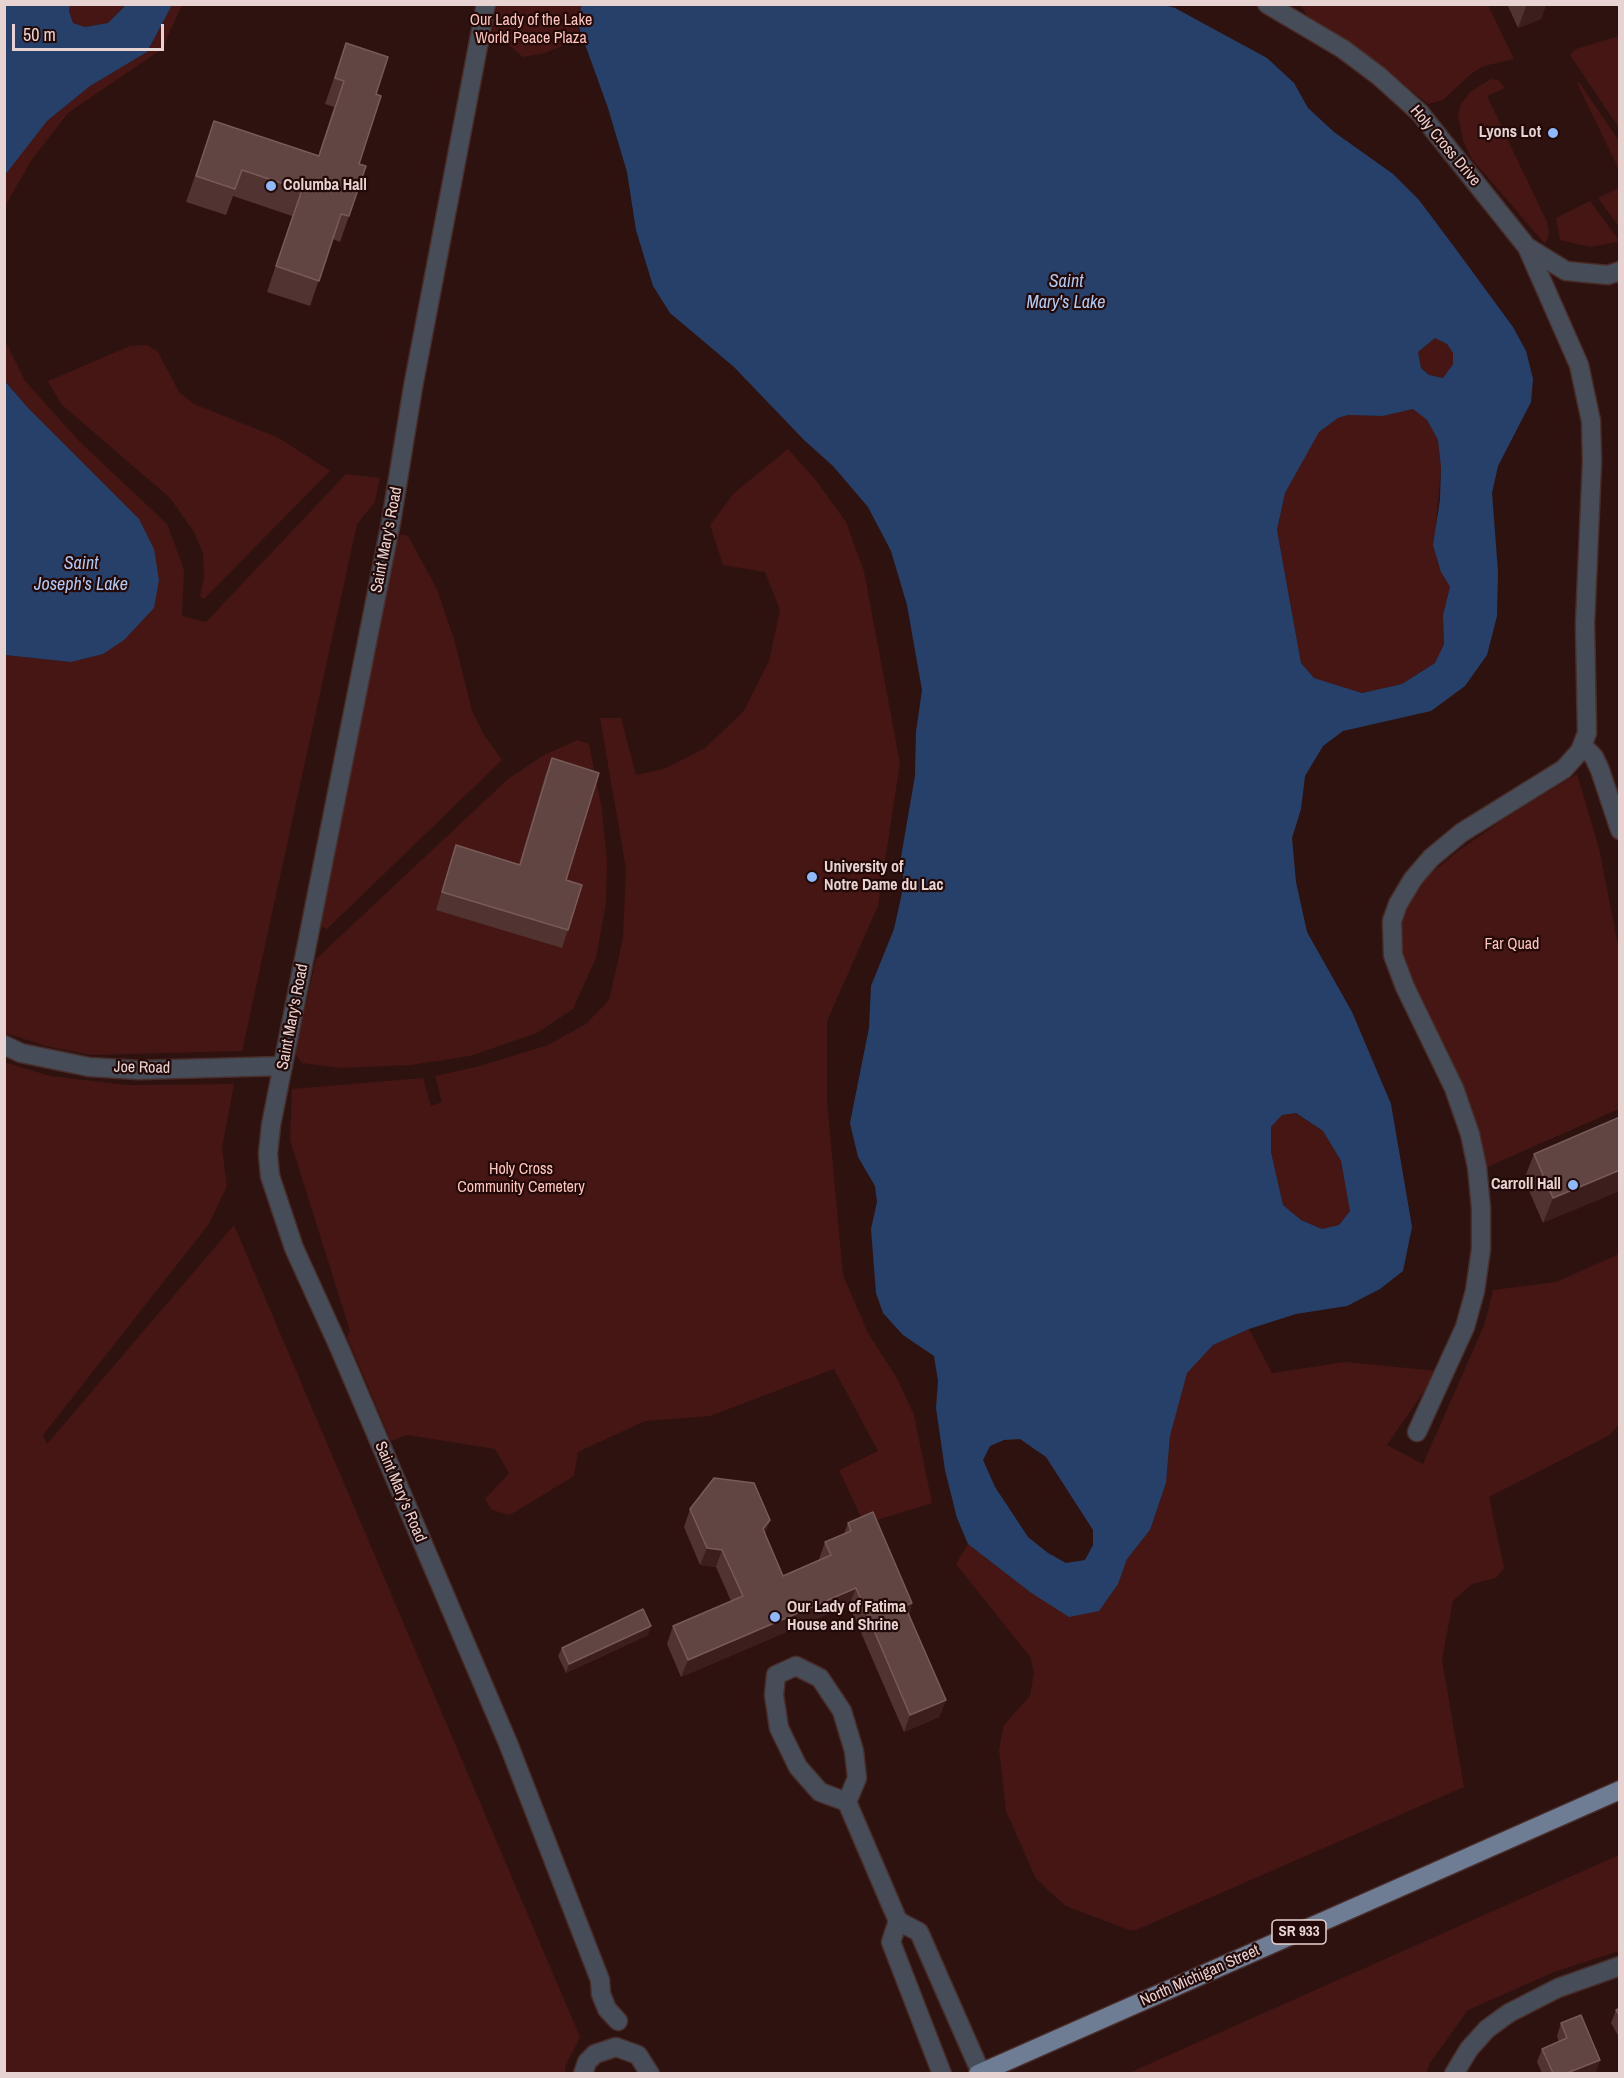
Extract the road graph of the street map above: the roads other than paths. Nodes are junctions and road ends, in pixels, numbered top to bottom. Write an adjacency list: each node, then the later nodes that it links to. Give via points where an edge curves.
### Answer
1 (486, 4): 8 (street, Saint Mary's Road, via 413,387 392,522)
2 (1274, 6): 3 (street, Holy Cross Drive, via 1343,49 1420,113)
3 (1527, 247): 4 (street, Holy Cross Drive, via 1566,271 1608,275); 5 (street, via 1579,365 1591,421 1585,624 1587,733)
4 (1620, 271)
5 (1583, 746): 6 (street, via 1600,770); 9 (street, via 1564,770 1461,833 1431,858 1413,879 1392,921 1393,955 1454,1088 1470,1134 1481,1208 1481,1249 1465,1327)
6 (1620, 830)
7 (4, 1045): 8 (street, Joe Road, via 21,1053 89,1067 138,1070)
8 (283, 1066): 14 (street, Saint Mary's Road, via 268,1154 270,1176 294,1248 508,1743 600,1980 613,1990)
9 (1417, 1432)
10 (1620, 1790): 18 (main road, North Michigan Street / SR 933)
11 (847, 1802): 11 (street, via 857,1778 842,1711 820,1678 796,1666 776,1675 774,1695 779,1728 798,1767 820,1792); 12 (street)
12 (898, 1921): 17 (street, via 891,1942); 18 (street, via 919,1932)
13 (1620, 1966): 19 (street, via 1509,2013 1469,2049)
14 (628, 2049): 15 (street, via 616,2047 595,2054); 16 (street, Saint Mary's Road, via 645,2063)
15 (583, 2073)
16 (650, 2073)
17 (942, 2073)
18 (980, 2073)
19 (1454, 2073)

